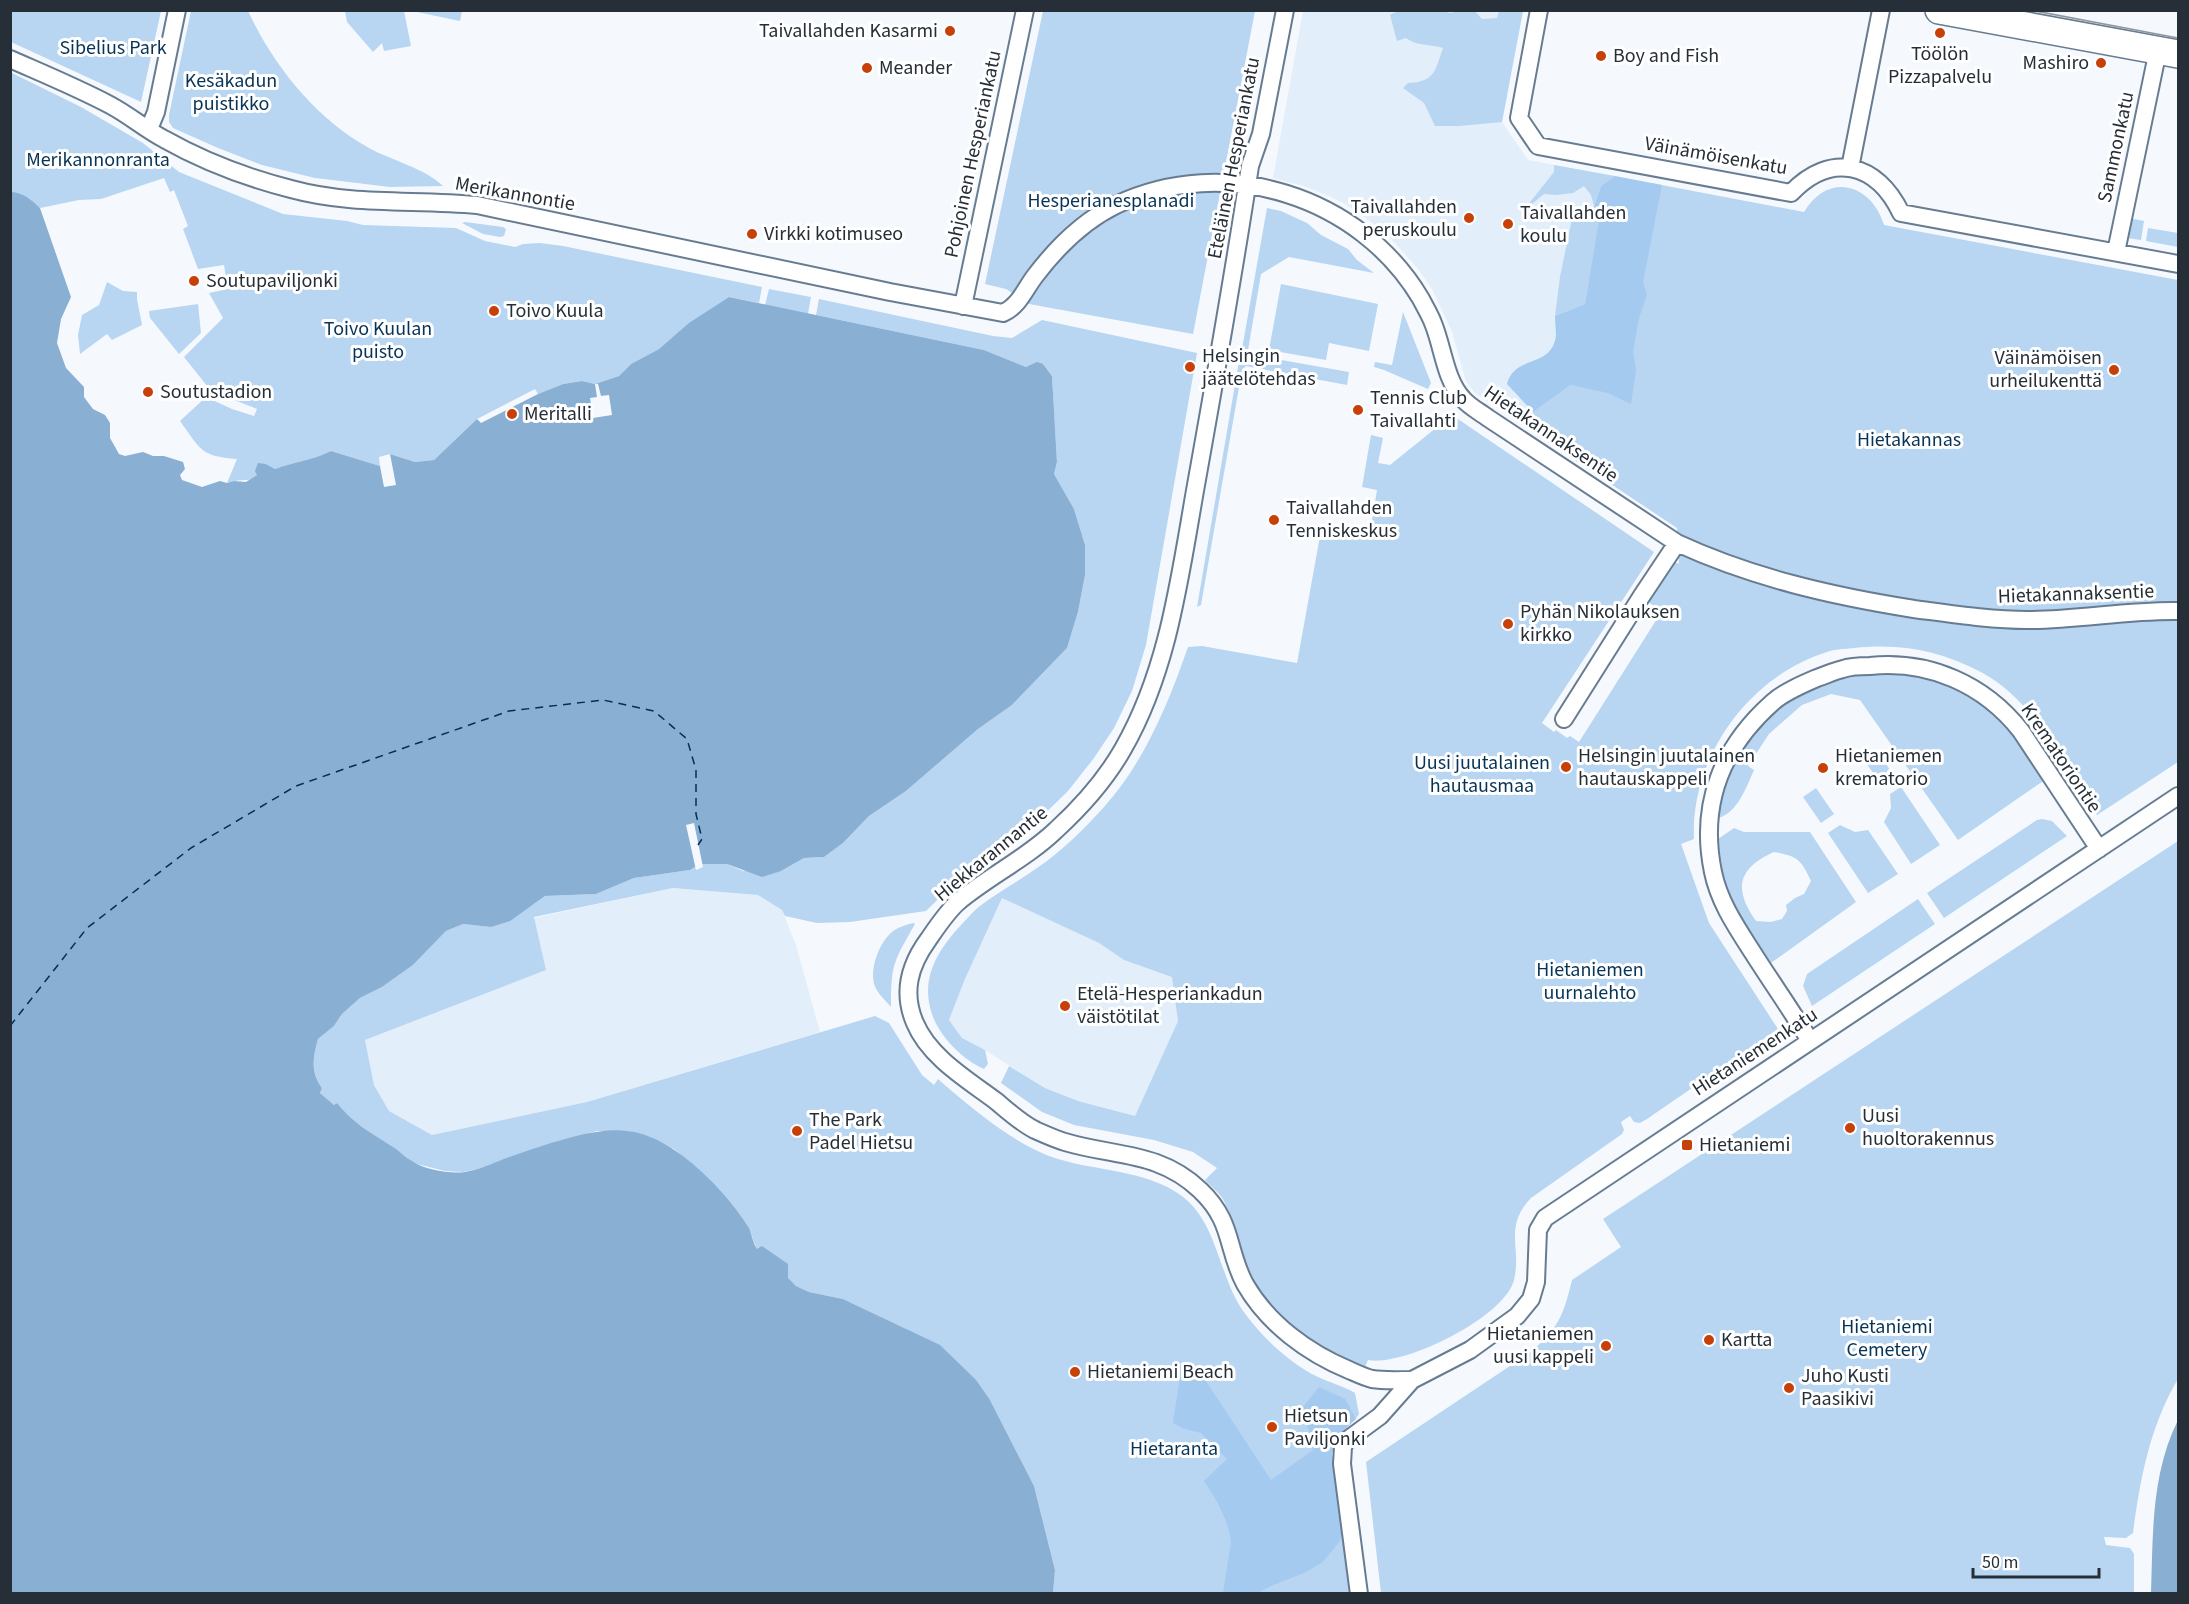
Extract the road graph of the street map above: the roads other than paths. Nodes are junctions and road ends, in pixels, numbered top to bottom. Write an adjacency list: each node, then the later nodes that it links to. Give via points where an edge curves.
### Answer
1 (177, 10): 9 (street)
2 (1025, 10): 14 (street, Pohjoinen Hesperiankatu)
3 (1285, 10): 11 (street, Eteläinen Hesperiankatu, via 1261,134)
4 (1539, 10): 10 (street, Väinämöisenkatu, via 1519,118 1538,146 1791,193 1815,172)
5 (1881, 10): 10 (street)
6 (1939, 10): 7 (main road)
7 (2168, 52): 12 (street, Sammonkatu)
8 (10, 58): 9 (street, Merikannontie, via 88,94)
9 (149, 129): 14 (street, Merikannontie, via 213,162 292,190 361,201 486,207)
10 (1850, 168): 12 (street, Väinämöisenkatu, via 1874,177 1886,187 1901,213)
11 (1246, 186): 14 (street, Hietakannaksentie, via 1181,185 1139,195 1090,220 1071,235 1010,310 1003,313); 15 (street, Eteläinen Hesperiankatu); 16 (street, Hietakannaksentie, via 1317,204 1374,242 1397,265 1421,300 1462,398)
12 (2116, 252): 13 (street, Väinämöisenkatu)
13 (2178, 264)
14 (963, 306)
15 (1220, 350): 22 (street, Hiekkarannantie, via 1172,617 1145,704 1122,750 1085,801 1054,833 948,914 914,962 908,990 910,1008 916,1027 945,1061 1034,1130 1065,1142 1137,1156 1194,1184 1226,1225 1245,1283 1264,1309 1304,1347 1324,1360 1367,1377)
16 (1677, 543): 17 (street, Hietakannaksentie, via 1719,562 1799,587 1854,600 1975,618 2029,620); 18 (street)
17 (2178, 611)
18 (1564, 719)
19 (2178, 796): 20 (street, Hietaniemenkatu)
20 (2099, 849): 21 (street, Hietaniemenkatu); 21 (street, Krematoriontie, via 2007,713 1980,692 1948,675 1917,667 1845,668 1807,682 1775,700 1746,729 1725,761 1709,813 1709,838 1713,873 1732,921)
21 (1810, 1041): 22 (street, Hietaniemenkatu, via 1545,1218 1538,1230 1536,1282 1531,1299 1517,1316 1470,1350)
22 (1412, 1380): 23 (street, via 1380,1416 1343,1447)
23 (1359, 1593)

